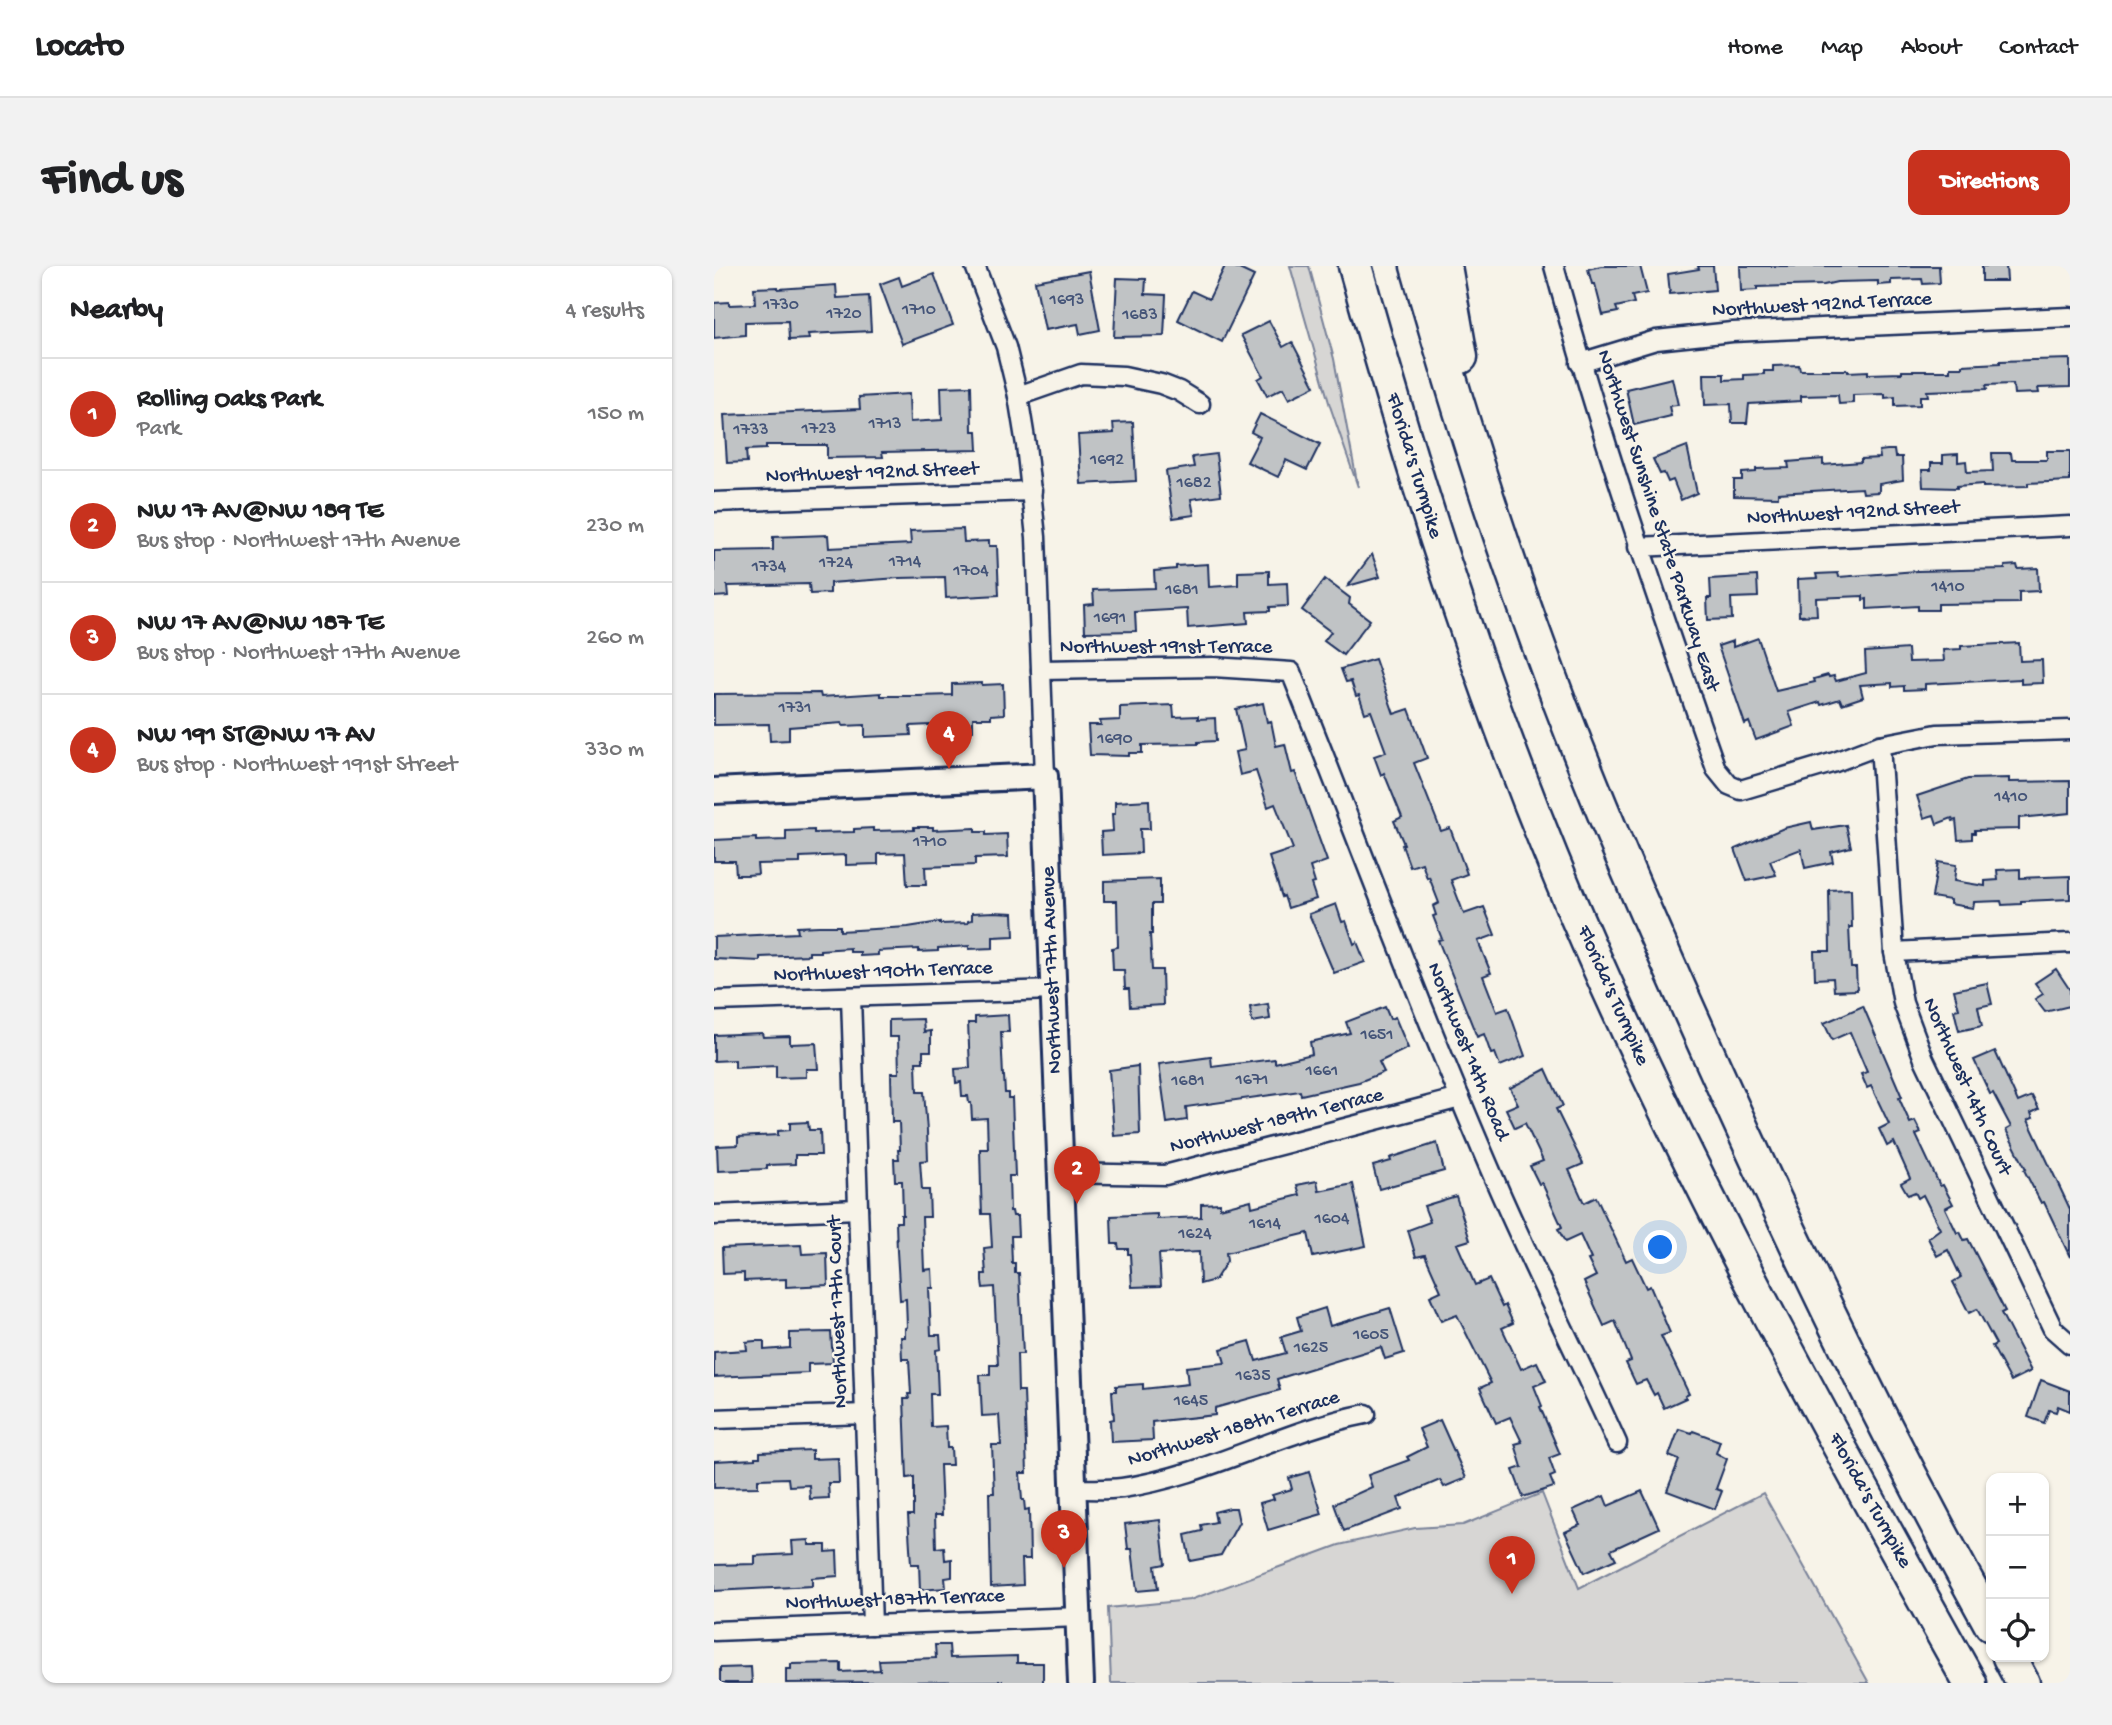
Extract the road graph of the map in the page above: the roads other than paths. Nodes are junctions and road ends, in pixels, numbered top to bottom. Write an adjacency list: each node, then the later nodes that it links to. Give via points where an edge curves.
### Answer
1 (975, 266): 8 (street, Northwest 17th Avenue, via 1006,347)
2 (1355, 266): 42 (highway, Florida's Turnpike, via 1453,594 1509,751 1590,949 1722,1227)
3 (1418, 266): 10 (highway)
4 (1446, 266): 10 (highway)
5 (1554, 266): 7 (street, Northwest Sunshine State Parkway East)
6 (2070, 317): 7 (street, Northwest 192nd Terrace, via 1732,332 1656,340)
7 (1580, 363): 14 (street, Northwest Sunshine State Parkway East)
8 (1018, 396): 9 (street, via 1081,374 1104,375 1161,384); 11 (street, Northwest 17th Avenue)
9 (1200, 404)
10 (1484, 489): 37 (highway, via 1589,776 1674,976 1828,1312)
11 (1032, 491): 12 (street, Northwest 192nd Street); 15 (street, Northwest 17th Avenue)
12 (714, 502)
13 (2070, 526): 14 (street, Northwest 192nd Street)
14 (1638, 547): 18 (street, Northwest Sunshine State Parkway East, via 1716,769 1729,785 1741,790)
15 (1041, 670): 16 (street, Northwest 191st Terrace, via 1213,667); 19 (street, Northwest 17th Avenue)
16 (1291, 672): 26 (street, Northwest 14th Road)
17 (2070, 730): 18 (street, via 1937,734)
18 (1880, 745): 22 (street, Northwest 14th Court)
19 (1045, 776): 20 (street); 23 (street, Northwest 17th Avenue)
20 (714, 791)
21 (2070, 943): 22 (street)
22 (1894, 952): 30 (street, Northwest 14th Court, via 1903,1003 1924,1059 2053,1329)
23 (1054, 990): 24 (street, Northwest 190th Terrace); 27 (street, Northwest 17th Avenue)
24 (851, 996): 25 (street, Northwest 190th Terrace); 28 (street, Northwest 17th Court)
25 (714, 1001)
26 (1460, 1098): 27 (street, Northwest 189th Terrace, via 1165,1175); 34 (street, Northwest 14th Road)
27 (1061, 1173): 35 (street, Northwest 17th Avenue)
28 (858, 1209): 29 (street); 31 (street, Northwest 17th Court)
29 (714, 1214)
30 (2069, 1344)
31 (866, 1414): 33 (street); 38 (street, Northwest 17th Court)
32 (1366, 1414): 35 (street, Northwest 188th Terrace, via 1172,1476 1124,1488)
33 (714, 1419)
34 (1617, 1443)
35 (1074, 1489): 36 (street, Northwest 17th Avenue)
36 (1079, 1616): 38 (street, Northwest 187th Terrace); 41 (street, Northwest 17th Avenue)
37 (1986, 1616)
38 (872, 1625): 39 (street, Northwest 187th Terrace)
39 (714, 1631)
40 (2012, 1662): 43 (highway)
41 (1081, 1683)
42 (1970, 1683)
43 (2024, 1683)

